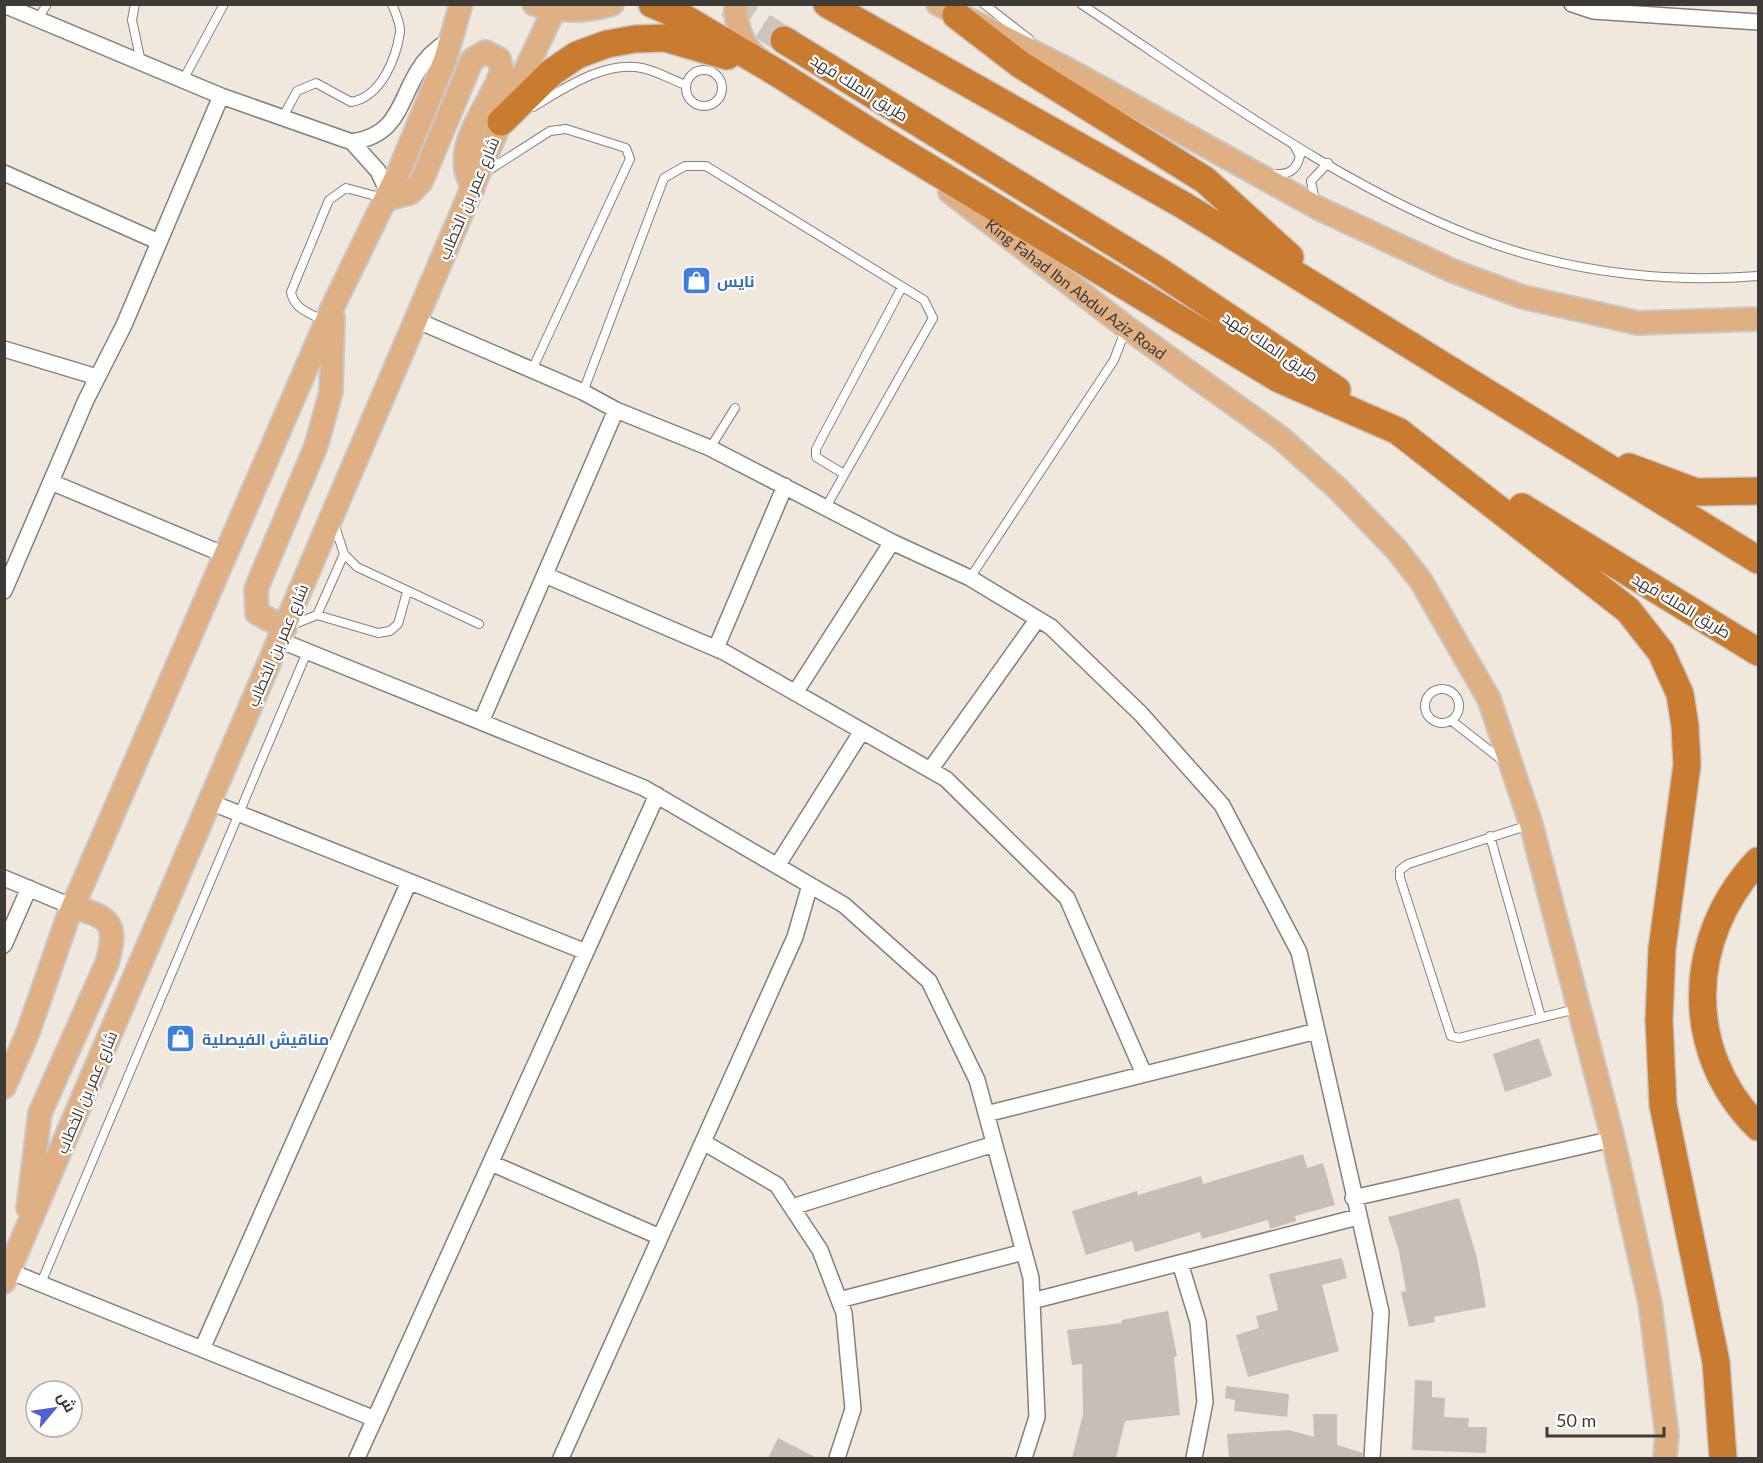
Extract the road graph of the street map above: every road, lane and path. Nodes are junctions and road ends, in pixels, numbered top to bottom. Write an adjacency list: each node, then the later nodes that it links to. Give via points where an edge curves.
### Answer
1 (47, 4): 16 (lane)
2 (135, 4): 20 (lane, via 132,20)
3 (224, 4): 23 (lane)
4 (392, 4): 26 (lane, via 400,30 385,77 370,94 351,102 316,82 297,91)
5 (461, 4): 18 (main road)
6 (612, 4): 14 (main road, via 596,10)
7 (652, 4): 22 (highway, via 684,18)
8 (736, 4): 22 (main road, via 743,41)
9 (826, 4): 40 (highway, via 1183,205)
10 (984, 4): 21 (lane)
11 (1081, 4): 30 (lane)
12 (1572, 4): 17 (street, via 1593,11)
13 (4, 5): 16 (street)
14 (544, 7): 27 (main road, شارع عمر بن الخطاب)
15 (942, 8): 21 (main road); 40 (highway, via 1021,65 1205,180)
16 (38, 19): 20 (street)
17 (1758, 22)
18 (453, 38): 29 (street, via 434,51 419,69 388,126 372,137); 35 (main road)
19 (784, 40): 51 (highway, طريق الملك فهد, via 1156,269)
20 (141, 62): 23 (street)
21 (1071, 71): 33 (main road)
22 (779, 74): 27 (highway, via 665,38 635,39 578,56 552,72); 28 (highway)
23 (183, 80): 25 (street)
24 (686, 85): 24 (lane, via 688,96 701,106 717,100 722,90 718,78 709,72 697,72); 27 (lane, via 642,68 600,73)
25 (221, 96): 26 (street); 37 (street)
26 (283, 117): 29 (street)
27 (499, 125): 34 (main road, شارع عمر بن الخطاب)
28 (875, 135): 44 (main road, King Fahad Ibn Abdul Aziz Road); 51 (highway, via 1279,379)
29 (352, 142): 35 (street, via 370,160)
30 (1293, 143): 31 (lane); 33 (lane, via 1300,156 1293,171 1285,175)
31 (1328, 163): 36 (lane, via 1311,181); 38 (lane, via 1448,225 1494,244 1552,260 1678,279)
32 (4, 173): 37 (street)
33 (1257, 173): 36 (main road)
34 (475, 182): 35 (main road, via 465,172 465,147 502,70 499,59 485,52 472,60 421,182 410,193); 43 (main road, شارع عمر بن الخطاب); 46 (lane, via 550,131 577,132 626,148 630,159)
35 (388, 197): 41 (main road); 41 (lane, via 346,188 329,200 291,292 292,301 301,309)
36 (1318, 208): 42 (main road, via 1453,271 1523,297 1638,323)
37 (159, 242): 47 (street)
38 (1758, 276)
39 (902, 287): 48 (lane, via 706,166 685,166 664,178); 54 (lane, via 816,449 816,457); 54 (lane, via 924,300 933,318)
40 (1340, 302): 52 (highway)
41 (330, 313): 62 (main road); 71 (main road, via 331,392 316,446 256,589 257,613)
42 (1758, 319)
43 (416, 320): 46 (street); 59 (main road, شارع عمر بن الخطاب)
44 (1126, 327): 65 (lane, via 1114,360); 80 (main road, King Fahad Ibn Abdul Aziz Road, via 1281,438 1338,488 1396,549 1421,581 1489,699)
45 (4, 349): 47 (street)
46 (531, 372): 48 (street)
47 (98, 377): 55 (street)
48 (583, 392): 50 (street)
49 (735, 408): 53 (lane)
50 (616, 410): 53 (street); 64 (street)
51 (1398, 431): 74 (highway, طريق الملك فهد); 126 (highway, via 1628,610 1661,652 1680,694 1687,765 1662,949 1659,1020 1663,1105 1716,1362)
52 (1574, 447): 57 (highway, via 1696,492); 63 (highway)
53 (710, 448): 56 (street)
54 (844, 474): 58 (lane)
55 (51, 482): 62 (street); 66 (street)
56 (785, 486): 58 (street); 72 (street)
57 (1758, 491)
58 (826, 507): 60 (street)
59 (332, 516): 61 (lane); 71 (main road, شارع عمر بن الخطاب)
60 (892, 542): 65 (street); 75 (street)
61 (344, 554): 67 (lane, via 357,567); 68 (lane)
62 (225, 555): 92 (main road)
63 (1758, 560)
64 (545, 575): 72 (street); 77 (street)
65 (970, 578): 69 (street)
66 (4, 591)
67 (407, 592): 68 (lane, via 398,624 390,631 378,633); 70 (lane)
68 (317, 615): 71 (lane)
69 (1037, 620): 79 (street); 97 (street, via 1051,627 1141,714 1222,805 1299,952)
70 (479, 624)
71 (282, 634): 73 (street); 82 (main road, شارع عمر بن الخطاب)
72 (716, 648): 75 (street)
73 (307, 652): 77 (street); 83 (lane)
74 (1758, 652)
75 (795, 693): 78 (street)
76 (1452, 721): 76 (lane, via 1459,713 1460,701 1454,692 1444,688 1433,690 1427,697 1427,715 1434,721); 80 (lane)
77 (481, 722): 81 (street)
78 (862, 731): 79 (street); 87 (street)
79 (930, 770): 98 (street, via 946,779 1067,898)
80 (1513, 770): 84 (main road, King Fahad Ibn Abdul Aziz Road)
81 (657, 795): 87 (street); 94 (street)
82 (210, 802): 83 (street); 109 (main road, شارع عمر بن الخطاب)
83 (238, 814): 89 (street); 114 (lane)
84 (1531, 824): 85 (lane); 95 (main road, King Fahad Ibn Abdul Aziz Road)
85 (1490, 836): 96 (lane); 96 (lane, via 1408,864 1400,870 1400,878 1451,1036 1459,1038)
86 (1758, 861): 101 (highway, via 1719,917 1703,973 1702,1009 1724,1083)
87 (777, 866): 90 (street)
88 (4, 878): 91 (street)
89 (409, 882): 94 (street); 117 (street)
90 (810, 885): 100 (street, via 844,905 929,981 977,1080); 103 (street, via 795,937)
91 (29, 888): 92 (street); 93 (street)
92 (73, 907): 99 (main road); 109 (main road, via 100,914 111,926 114,939 40,1113)
93 (4, 945)
94 (586, 952): 105 (street)
95 (1578, 1008): 96 (lane); 102 (main road, King Fahad Ibn Abdul Aziz Road)
96 (1541, 1017)
97 (1317, 1031): 98 (street); 106 (street)
98 (1144, 1074): 100 (street)
99 (4, 1087)
100 (986, 1114): 104 (street)
101 (1758, 1127)
102 (1613, 1139): 106 (street); 125 (main road, King Fahad Ibn Abdul Aziz Road, via 1650,1303 1666,1435)
103 (703, 1142): 107 (street, via 777,1185); 110 (street)
104 (994, 1144): 107 (street); 111 (street)
105 (491, 1163): 110 (street); 118 (street)
106 (1353, 1198): 108 (street)
107 (792, 1207): 115 (street, via 820,1250)
108 (1358, 1217): 112 (street); 124 (street, via 1381,1312)
109 (25, 1233): 113 (main road, شارع عمر بن الخطاب)
110 (660, 1237): 120 (street)
111 (1024, 1252): 115 (street); 116 (street)
112 (1180, 1263): 116 (street); 123 (street, via 1198,1322 1205,1402)
113 (7, 1276): 114 (street)
114 (41, 1283): 117 (street)
115 (839, 1300): 121 (street, via 853,1409)
116 (1032, 1300): 122 (street, via 1037,1417)
117 (202, 1349): 118 (street)
118 (375, 1419): 119 (street)
119 (357, 1458)
120 (561, 1458)
121 (837, 1458)
122 (1024, 1458)
123 (1194, 1458)
124 (1372, 1458)
125 (1665, 1458)
126 (1722, 1458)

